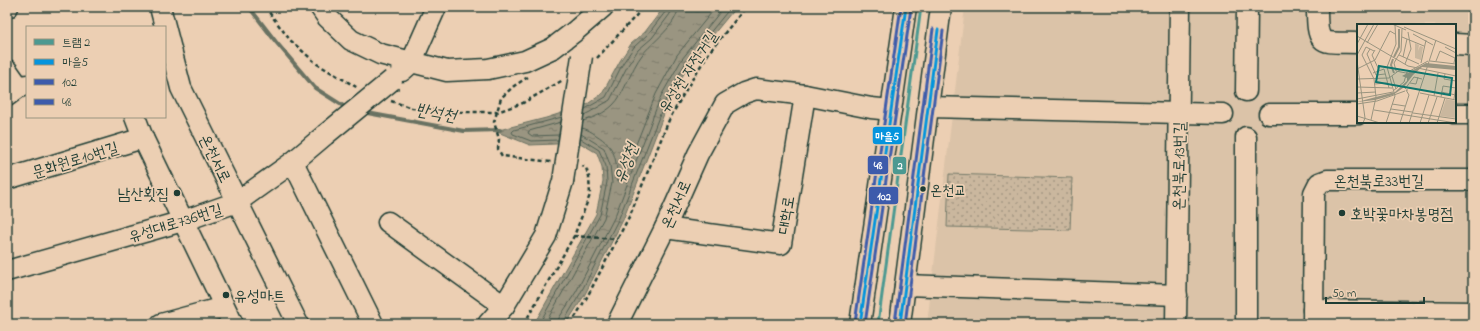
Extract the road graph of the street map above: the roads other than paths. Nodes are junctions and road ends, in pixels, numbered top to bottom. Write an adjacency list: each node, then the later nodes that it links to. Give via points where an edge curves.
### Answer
1 (160, 7): 10 (street, 온천서로)
2 (320, 7): 16 (street, via 351,40 380,54)
3 (436, 7): 16 (street)
4 (603, 7): 11 (street)
5 (906, 7): 22 (street)
6 (941, 7): 21 (street)
7 (1180, 7): 23 (street, 온천북로13번길)
8 (1247, 7): 19 (street)
9 (1317, 7): 13 (street, via 1317,29 1320,37 1326,42)
10 (165, 26)
11 (580, 27): 16 (street, via 553,48 525,61 488,69 447,71); 42 (street, bridge, via 582,56 562,181 546,236)
12 (166, 30): 35 (street, 온천서로, via 181,88)
13 (1357, 43)
14 (1456, 44): 15 (street)
15 (1473, 45)
16 (411, 63): 32 (street, 유성대로736번길, bridge)
17 (7, 70): 18 (street)
18 (18, 89)
19 (1246, 91)
20 (805, 95): 22 (street); 38 (street, 온천서로, via 756,89 725,104 698,154); 38 (street, 대학로, via 781,244)
21 (928, 107): 23 (street); 40 (street)
22 (891, 110): 51 (street)
23 (1178, 113): 24 (street); 41 (street, 온천북로13번길)
24 (1223, 114)
25 (1269, 114): 26 (street)
26 (1357, 114)
27 (1456, 114): 28 (street)
28 (1473, 114)
29 (135, 118): 31 (street)
30 (1246, 137): 54 (street)
31 (144, 138): 33 (street, 문화원로10번길); 36 (street)
32 (293, 162): 35 (street, 유성대로736번길); 48 (street)
33 (7, 179)
34 (1473, 180): 45 (street, 온천북로33번길, via 1327,180 1319,183 1314,192)
35 (237, 202): 36 (street, 유성대로736번길); 47 (street, 온천서로)
36 (183, 221): 39 (street, 유성대로736번길); 44 (street)
37 (388, 222): 42 (street)
38 (665, 228): 50 (street, 온천서로)
39 (7, 271)
40 (905, 285): 41 (street); 52 (street)
41 (1176, 295): 53 (street, 온천북로13번길)
42 (504, 306): 49 (street)
43 (1473, 312): 45 (street, 온천북로33번길)
44 (228, 315): 46 (street)
45 (1313, 317)
46 (161, 324)
47 (298, 324)
48 (373, 324)
49 (488, 324)
50 (617, 324)
51 (860, 324)
52 (900, 324)
53 (1176, 324)
54 (1246, 324)

